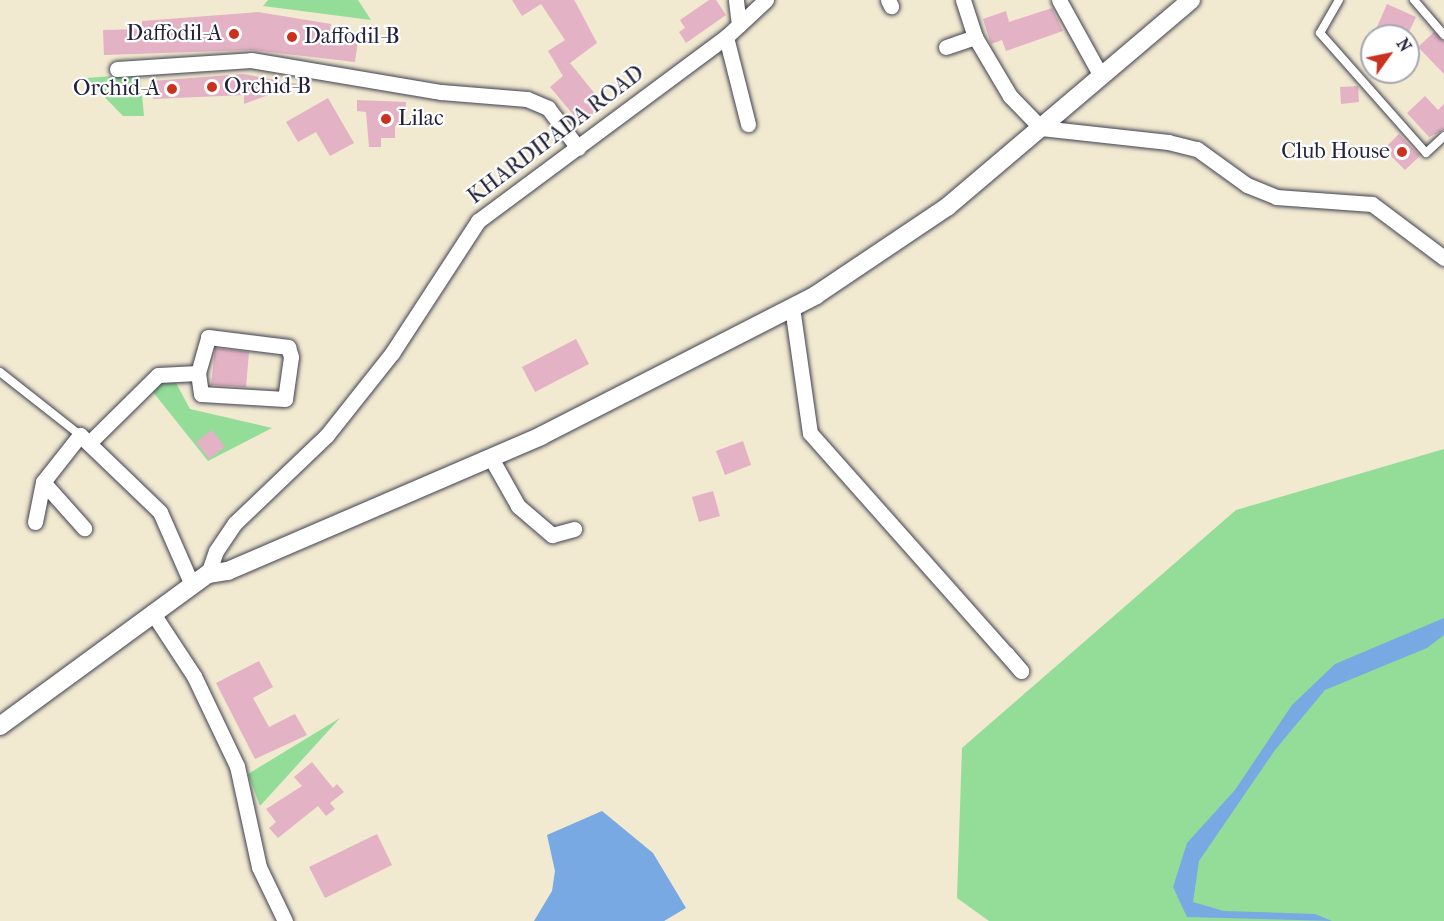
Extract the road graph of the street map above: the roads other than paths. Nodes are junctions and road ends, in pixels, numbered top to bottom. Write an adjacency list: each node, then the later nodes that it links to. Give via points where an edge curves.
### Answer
1 (736, 0): 8 (street)
2 (766, 0): 8 (street, KHARDIPADA ROAD)
3 (963, 0): 11 (street)
4 (1059, 0): 14 (street)
5 (1191, 0): 14 (street)
6 (1339, 0): 17 (lane, via 1320,33 1426,153)
7 (1414, 0): 9 (lane)
8 (739, 25): 10 (street, KHARDIPADA ROAD)
9 (1444, 35)
10 (726, 37): 15 (street); 18 (street, KHARDIPADA ROAD)
11 (975, 38): 12 (street); 16 (street, via 1010,96)
12 (946, 47)
13 (117, 69): 18 (street, via 251,60 430,90 527,99 548,108)
14 (1101, 76): 16 (street)
15 (748, 124)
16 (1041, 128): 19 (street, via 1168,142 1197,149 1247,185 1276,197 1372,204); 20 (street, via 947,207)
17 (1444, 136)
18 (578, 148): 29 (street, KHARDIPADA ROAD, via 478,221 392,353 327,435 235,523 216,551)
19 (1444, 258)
20 (792, 307): 24 (street); 32 (street, via 810,433 1021,671)
21 (0, 372): 23 (lane)
22 (198, 373): 22 (street, via 208,337 290,351 288,395 282,401 204,394); 23 (street, via 158,375)
23 (84, 439): 25 (street); 30 (street, via 160,512)
24 (491, 458): 28 (street, via 518,506 552,535); 29 (street, via 228,572)
25 (43, 482): 26 (street); 27 (street)
26 (35, 522)
27 (84, 528)
28 (574, 529)
29 (208, 574): 30 (street)
30 (192, 585): 31 (street)
31 (152, 612): 33 (street); 34 (street, via 194,676 237,766 259,867)
32 (1006, 653)
33 (0, 726)
34 (285, 921)

